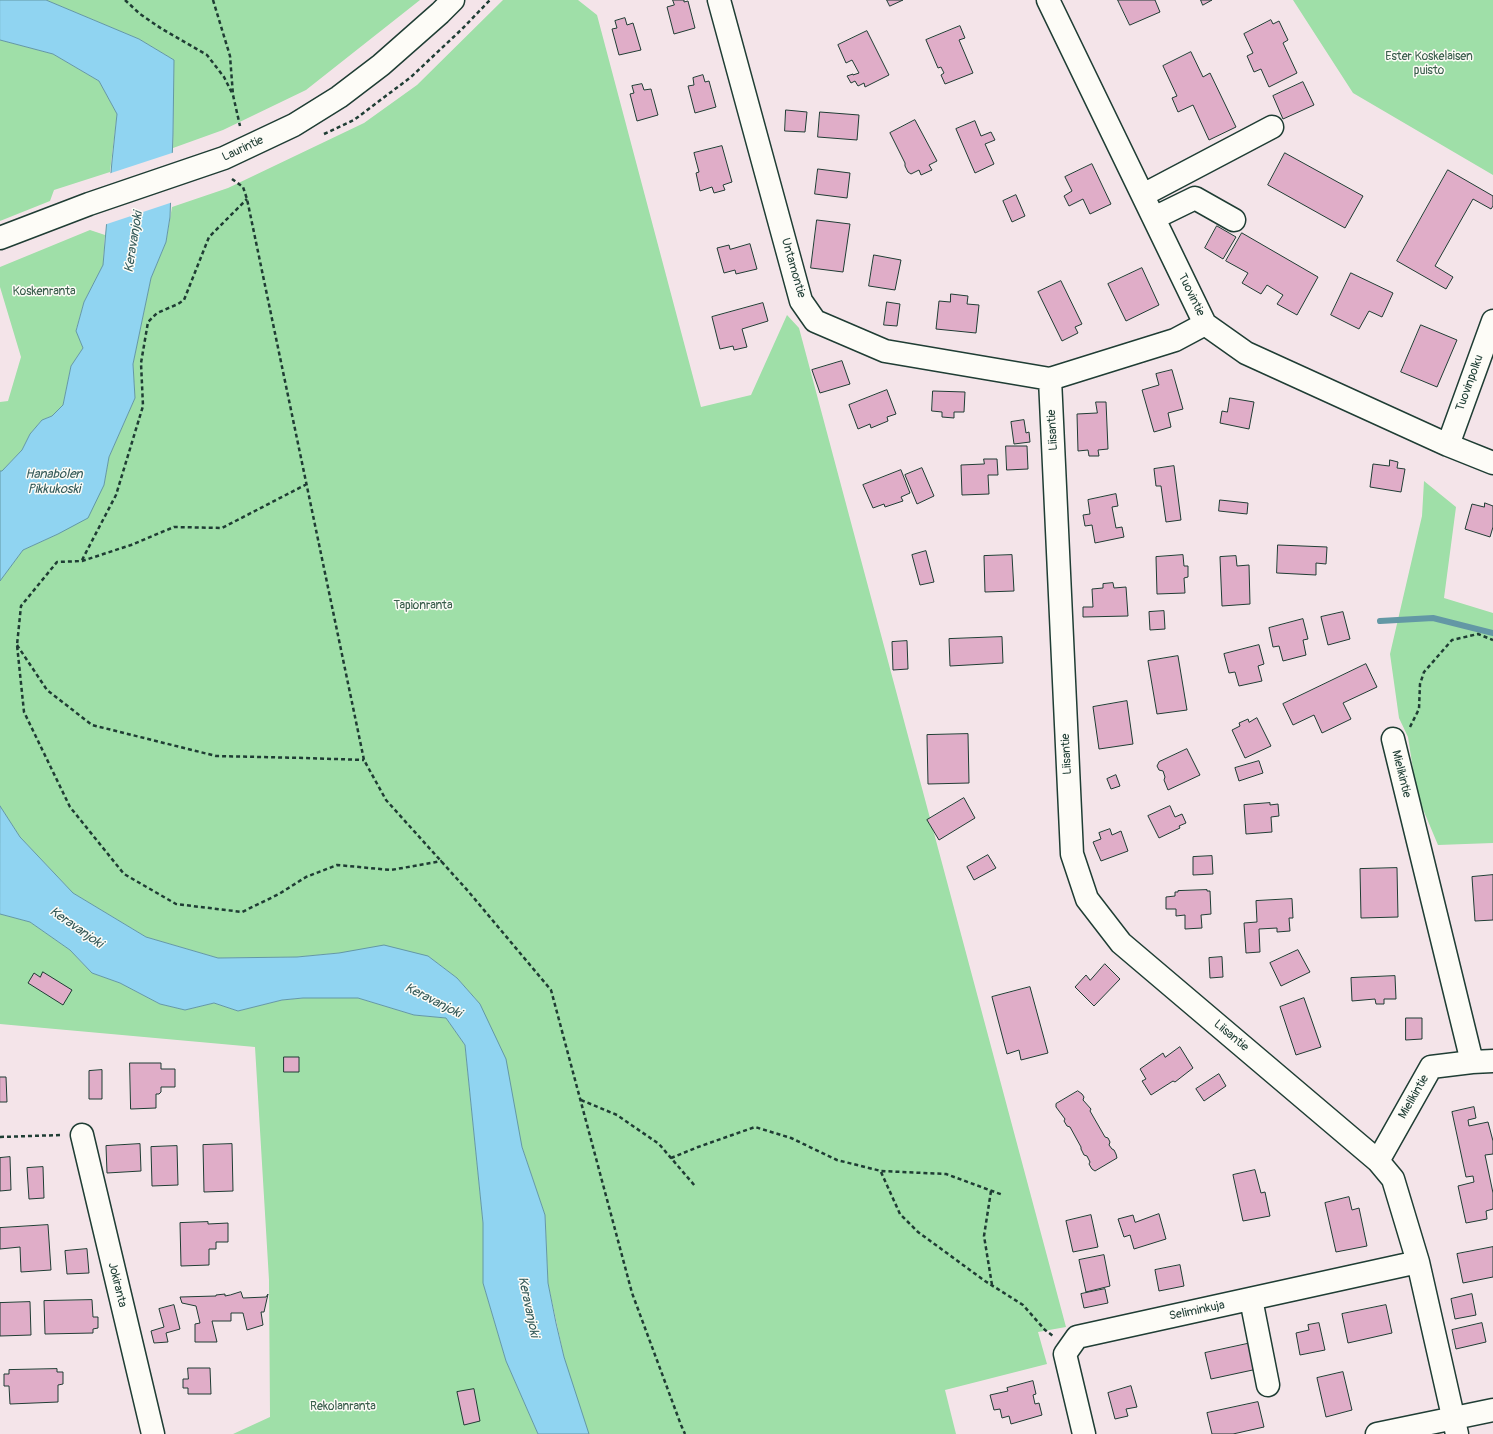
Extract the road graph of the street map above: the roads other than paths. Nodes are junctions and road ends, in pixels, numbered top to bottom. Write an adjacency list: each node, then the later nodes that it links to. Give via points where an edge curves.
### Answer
1 (453, 0): 8 (street, Laurintie, via 381,65 339,97 294,125 224,158 89,204)
2 (719, 0): 11 (street, Untamontie, via 801,301 815,321 885,351)
3 (1048, 0): 5 (street, Tuovintie)
4 (1272, 127): 5 (street)
5 (1143, 195): 6 (street, Tuovintie)
6 (1154, 218): 7 (street, via 1195,198); 10 (street, Tuovintie)
7 (1234, 220)
8 (0, 238)
9 (1493, 321): 12 (street, Tuovinpolku)
10 (1205, 324): 11 (street, via 1175,340); 12 (street, Tuovintie, via 1246,354)
11 (1050, 379): 17 (street, Liisantie, via 1072,854 1087,899 1121,943)
12 (1448, 445): 13 (street, Tuovintie)
13 (1493, 463)
14 (1393, 739): 15 (street, Mielikintie)
15 (1482, 1062): 17 (street, Mielikintie, via 1431,1067)
16 (82, 1135): 23 (street, Jokiranta)
17 (1378, 1161): 18 (street, via 1393,1179)
18 (1418, 1262): 19 (street, Seliminkuja); 22 (street)
19 (1251, 1299): 20 (street); 24 (street, Seliminkuja, via 1077,1338 1065,1354)
20 (1268, 1385)
21 (1493, 1410): 22 (street)
22 (1455, 1426): 25 (street)
23 (153, 1434)
24 (1084, 1434)
25 (1377, 1434)

